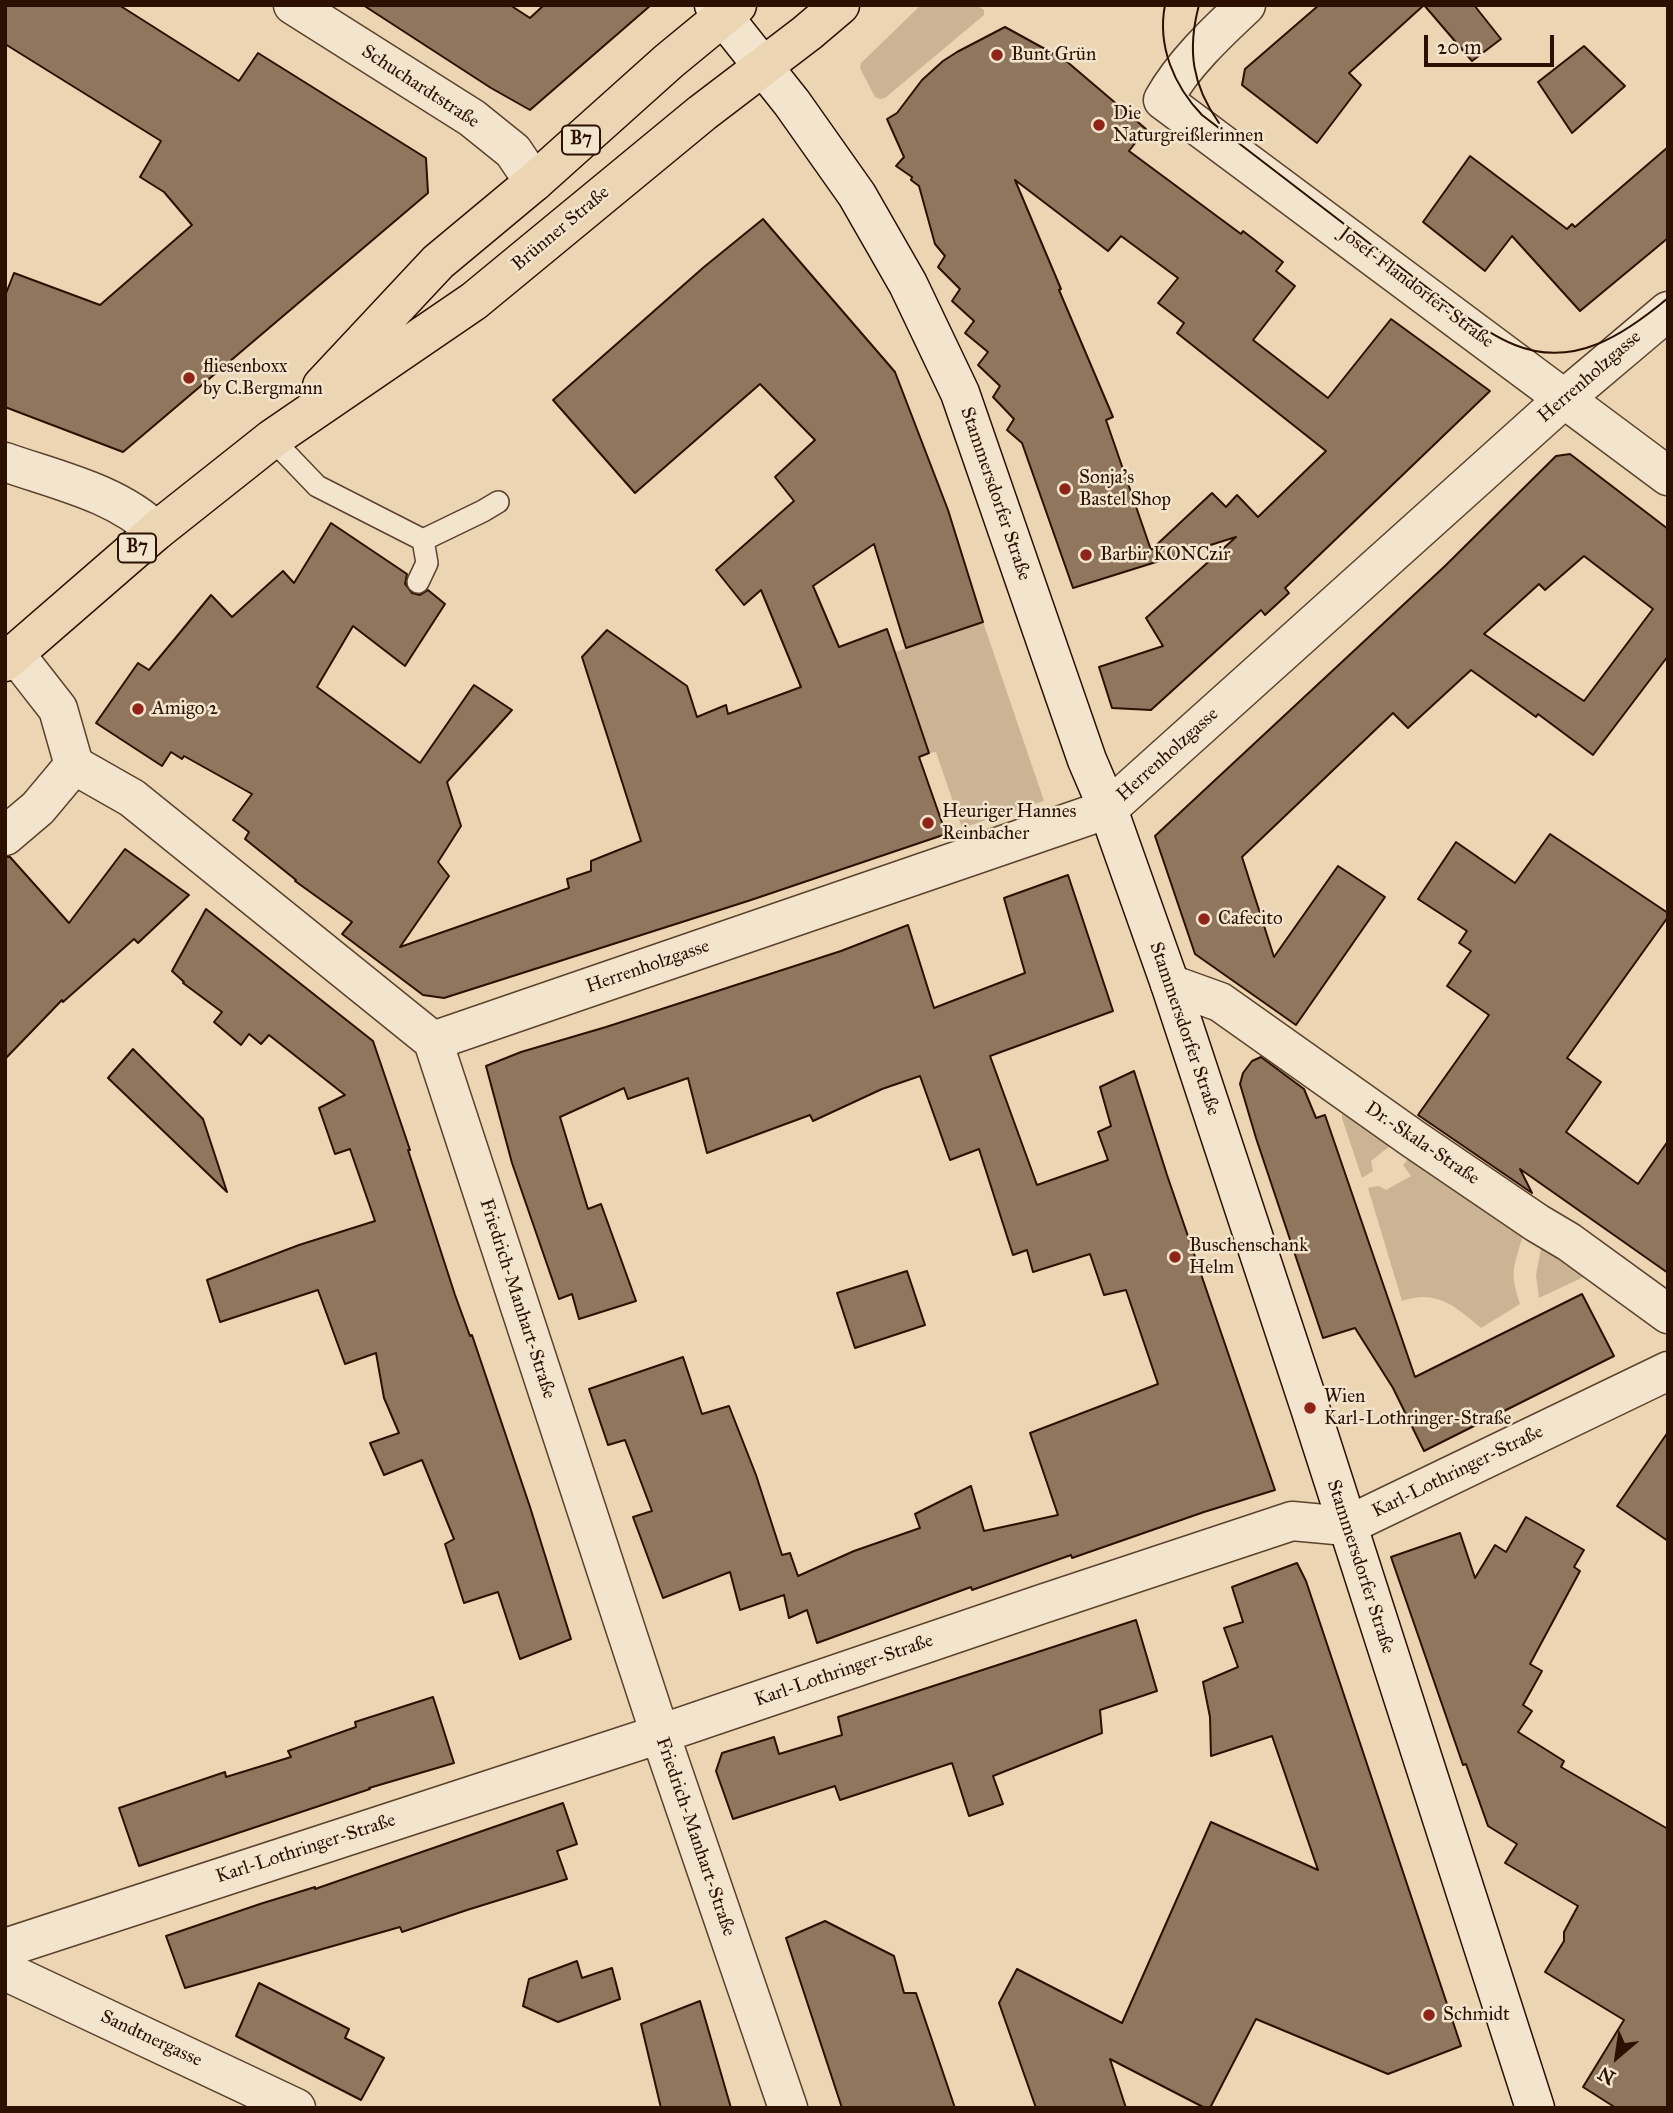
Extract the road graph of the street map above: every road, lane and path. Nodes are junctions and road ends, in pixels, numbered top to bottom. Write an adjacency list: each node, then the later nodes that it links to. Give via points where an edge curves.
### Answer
1 (293, 5): 6 (street, Schuchardtstraße, via 472,118 513,151)
2 (840, 5): 5 (main road, Brünner Straße / B7)
3 (1246, 5): 8 (street, Josef-Flandorfer-Straße, via 1175,78 1163,100)
4 (725, 9): 5 (street, Stammersdorfer Straße); 6 (main road, Brünner Straße / B7)
5 (763, 67): 9 (main road, Brünner Straße / B7, via 474,301); 18 (street, Stammersdorfer Straße, via 858,195 908,284 960,393)
6 (534, 182): 9 (main road, Brünner Straße / B7, via 438,262)
7 (1668, 311): 8 (street, Herrenholzgasse)
8 (1565, 398): 11 (street, Josef-Flandorfer-Straße); 18 (street, Herrenholzgasse)
9 (272, 439): 13 (main road, Brünner Straße / B7); 14 (lane, via 317,486)
10 (5, 462): 13 (street, via 100,496 143,518)
11 (1668, 475)
12 (498, 502): 14 (lane)
13 (156, 531): 16 (main road, Brünner Straße / B7)
14 (423, 540): 15 (lane, via 427,563)
15 (418, 582)
16 (10, 658): 17 (street, via 58,709)
17 (74, 765): 19 (street, via 38,808); 21 (street, via 132,798)
18 (1108, 809): 20 (street, Stammersdorfer Straße); 21 (street, Herrenholzgasse)
19 (5, 836)
20 (1170, 984): 22 (street, Dr.-Skala-Straße, via 1220,1002); 24 (street, Stammersdorfer Straße)
21 (433, 1041): 25 (street, Friedrich-Manhart-Straße)
22 (1668, 1314)
23 (1668, 1371): 24 (street, Karl-Lothringer-Straße)
24 (1346, 1526): 25 (street, Karl-Lothringer-Straße, via 1292,1521); 30 (street, Stammersdorfer Straße)
25 (660, 1734): 26 (street, Karl-Lothringer-Straße); 29 (street, Friedrich-Manhart-Straße)
26 (5, 1948)
27 (5, 1971): 28 (street, Sandtnergasse)
28 (296, 2108)
29 (788, 2108)
30 (1535, 2108)

